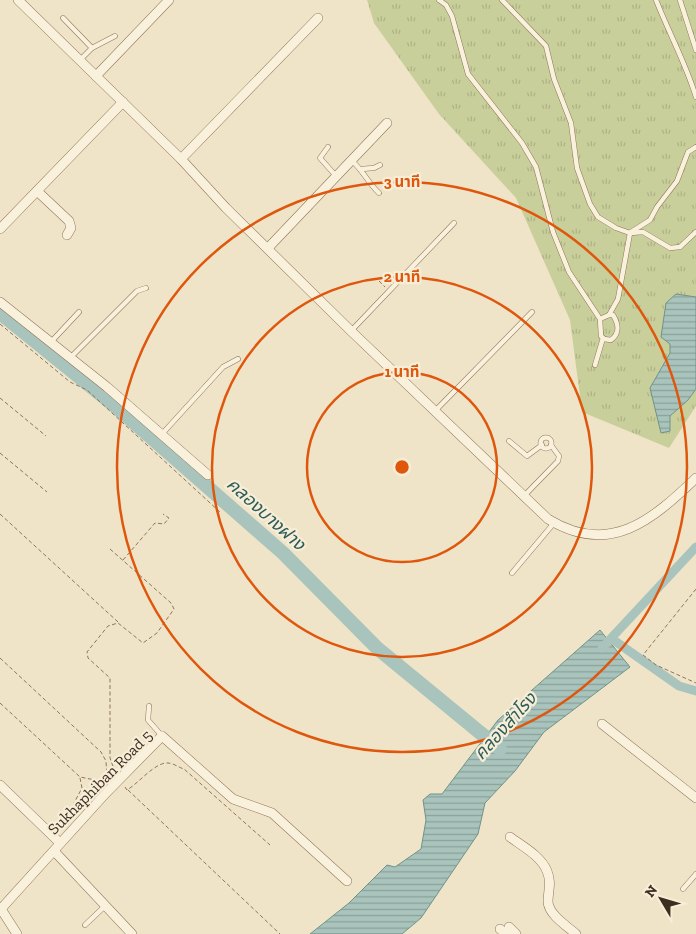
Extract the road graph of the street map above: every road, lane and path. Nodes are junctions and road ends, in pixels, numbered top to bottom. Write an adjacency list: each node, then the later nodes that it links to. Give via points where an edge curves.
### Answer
1 (18, 0): 12 (street)
2 (169, 0): 13 (street)
3 (439, 0): 39 (lane, via 452,16 468,74 522,143 536,167 552,232 570,272)
4 (502, 0): 29 (lane, via 546,46 554,79 567,109 577,168 590,204 598,217)
5 (656, 0): 14 (lane, via 691,76)
6 (680, 0): 11 (lane)
7 (63, 18): 10 (lane)
8 (318, 18): 19 (street)
9 (115, 36): 10 (lane)
10 (92, 48): 12 (lane)
11 (696, 50)
12 (80, 60): 13 (street)
13 (96, 76): 15 (street)
14 (696, 98)
15 (123, 102): 19 (street); 24 (street)
16 (387, 123): 20 (street)
17 (328, 147): 23 (lane, via 320,158)
18 (696, 147): 29 (lane, via 688,152 677,181 650,220)
19 (181, 159): 31 (street)
20 (351, 160): 22 (lane); 23 (street)
21 (380, 165): 22 (lane)
22 (361, 169): 25 (lane)
23 (336, 176): 31 (street)
24 (37, 191): 27 (street); 30 (street, via 69,221 71,228)
25 (379, 193)
26 (454, 223): 34 (lane)
27 (0, 229)
28 (696, 232): 29 (lane, via 680,247 670,248 643,232)
29 (630, 233): 38 (lane, via 618,299)
30 (67, 235)
31 (268, 248): 41 (street)
32 (379, 281): 34 (path)
33 (146, 288): 44 (lane, via 137,291)
34 (390, 290): 41 (lane)
35 (0, 302): 43 (street)
36 (79, 312): 43 (lane)
37 (532, 312): 48 (lane)
38 (609, 315): 39 (lane); 42 (lane, via 613,315 619,330 610,340)
39 (600, 319): 42 (lane)
40 (0, 324): 61 (path, via 70,382 86,390)
41 (351, 331): 48 (street)
42 (603, 338): 46 (lane)
43 (50, 343): 44 (street)
44 (70, 358): 49 (street)
45 (238, 359): 49 (lane, via 223,367)
46 (595, 365)
47 (0, 398): 50 (path)
48 (436, 410): 58 (street)
49 (162, 434): 55 (street)
50 (46, 436)
51 (509, 441): 52 (lane, via 527,456)
52 (542, 445): 53 (lane); 53 (lane, via 545,437 550,439)
53 (551, 446): 58 (lane, via 559,456 558,461)
54 (0, 452): 57 (path)
55 (208, 475)
56 (696, 478): 62 (street, via 660,512 638,526 612,533 591,534)
57 (47, 492)
58 (523, 497): 62 (street)
59 (0, 514): 67 (path)
60 (163, 514): 64 (path, via 169,518 164,524 155,523)
61 (221, 514)
62 (554, 523): 65 (lane)
63 (110, 549): 64 (path)
64 (122, 560): 67 (path, via 174,609 157,633 143,643)
65 (512, 573)
66 (696, 590): 69 (path, via 643,655 656,665)
67 (118, 622): 75 (path, via 108,626 87,652 88,658 110,678 110,758)
68 (0, 658): 74 (path, via 101,752 106,761 108,784)
69 (696, 683)
70 (0, 703): 74 (path)
71 (149, 706): 73 (lane, via 148,720)
72 (602, 724): 78 (street)
73 (162, 736): 75 (street, Sukhaphiban Road 5); 85 (street, Sukhaphiban Road 5, via 233,799 272,813)
74 (80, 777): 79 (path, via 82,788 74,803)
75 (118, 781): 77 (path); 79 (street, Sukhaphiban Road 5)
76 (0, 785): 81 (street)
77 (127, 790): 82 (path, via 158,766 168,763 184,769); 93 (path)
78 (696, 798)
79 (85, 816): 81 (street, Sukhaphiban Road 5)
80 (510, 837): 95 (street, via 539,859 547,870 551,911)
81 (60, 843): 83 (street, Sukhaphiban Road 5)
82 (270, 845)
83 (54, 851): 87 (street); 88 (street, Sukhaphiban Road 5)
84 (696, 874): 86 (lane)
85 (347, 881)
86 (683, 889)
87 (106, 906): 89 (lane); 92 (street)
88 (0, 910): 91 (street)
89 (85, 926)
90 (505, 930): 94 (street)
91 (16, 934)
92 (132, 934)
93 (280, 934)
94 (516, 934)
95 (576, 934)

